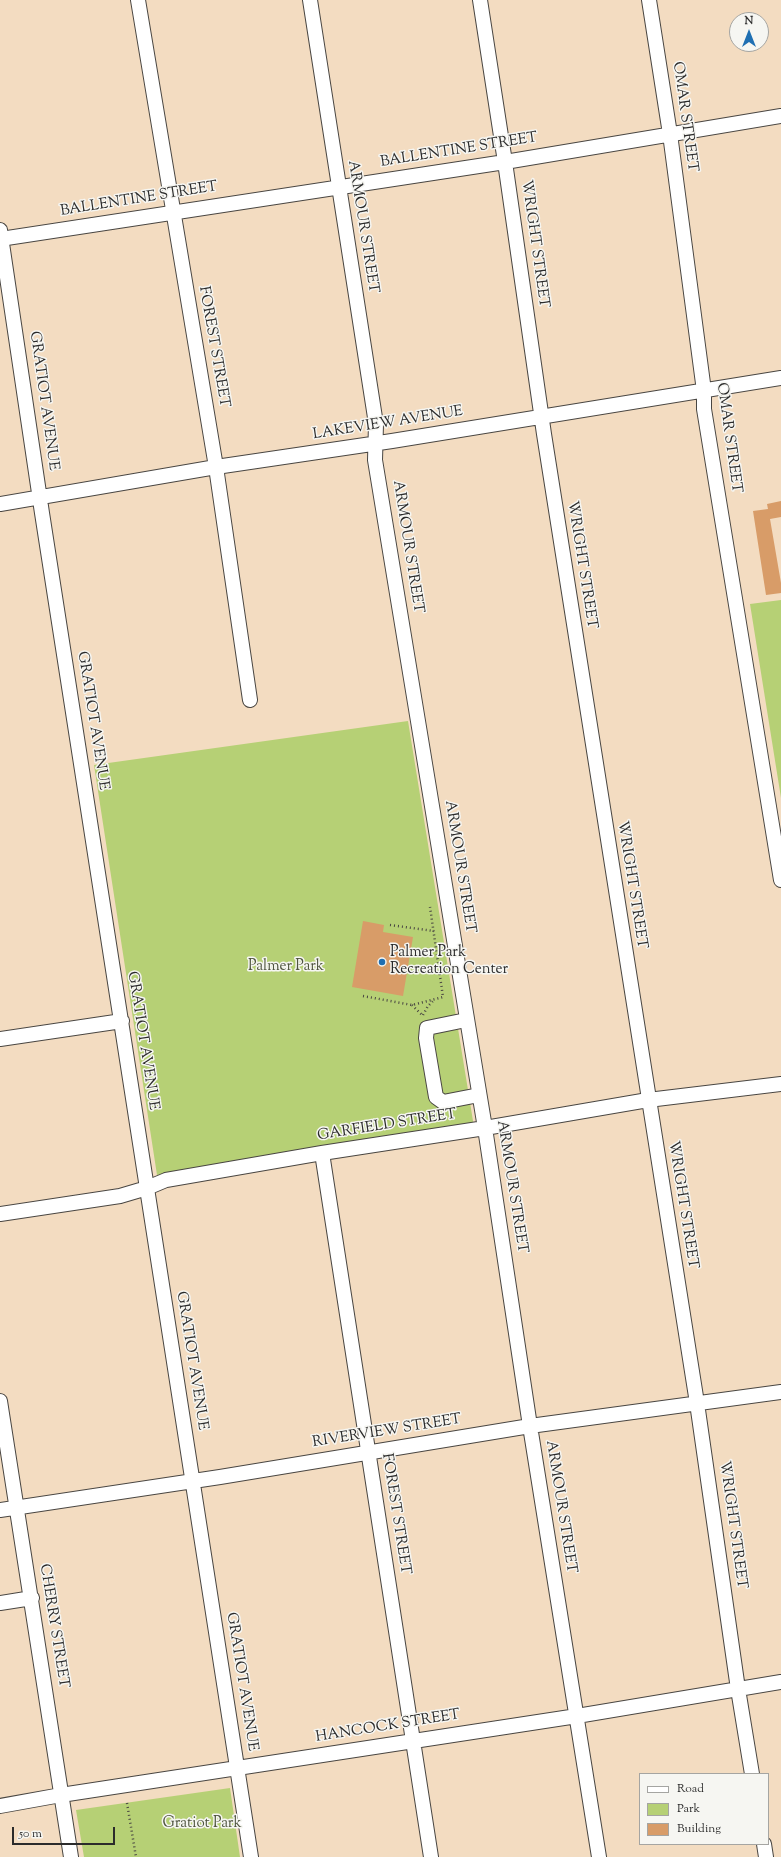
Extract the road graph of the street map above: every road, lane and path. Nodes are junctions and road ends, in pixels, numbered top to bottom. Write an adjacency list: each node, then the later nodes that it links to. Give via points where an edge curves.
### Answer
1 (138, 0): 9 (street, FOREST STREET)
2 (310, 0): 8 (street, ARMOUR STREET)
3 (480, 0): 7 (street, WRIGHT STREET)
4 (649, 0): 6 (street, OMAR STREET)
5 (781, 116): 6 (street, BALLENTINE STREET)
6 (670, 134): 7 (street, BALLENTINE STREET); 12 (street, OMAR STREET)
7 (505, 162): 8 (street, BALLENTINE STREET); 13 (street, WRIGHT STREET)
8 (339, 187): 9 (street, BALLENTINE STREET); 14 (street, ARMOUR STREET, via 376,424)
9 (173, 212): 10 (street, BALLENTINE STREET); 15 (street, FOREST STREET)
10 (0, 236): 16 (street, GRATIOT AVENUE)
11 (781, 378): 12 (street, LAKEVIEW AVENUE)
12 (704, 391): 13 (street, LAKEVIEW AVENUE); 19 (street, OMAR STREET, via 704,409)
13 (542, 417): 14 (street, LAKEVIEW AVENUE); 31 (street, WRIGHT STREET)
14 (376, 443): 15 (street, LAKEVIEW AVENUE); 26 (street, ARMOUR STREET, via 376,468)
15 (216, 467): 16 (street, LAKEVIEW AVENUE); 18 (street, FOREST STREET)
16 (40, 496): 17 (street, LAKEVIEW AVENUE); 27 (street, GRATIOT AVENUE)
17 (0, 504)
18 (250, 700)
19 (781, 880)
20 (430, 907): 22 (path)
21 (390, 925): 22 (path)
22 (434, 931): 24 (path, via 443,997)
23 (363, 996): 24 (path, via 412,1005)
24 (436, 999): 25 (path)
25 (423, 1015)
26 (466, 1020): 30 (street, ARMOUR STREET); 30 (street, via 427,1028 426,1038 436,1097 443,1102)
27 (122, 1021): 28 (street); 34 (street, GRATIOT AVENUE)
28 (0, 1039)
29 (781, 1084): 31 (street, GARFIELD STREET)
30 (479, 1095): 32 (street, ARMOUR STREET)
31 (648, 1100): 32 (street, GARFIELD STREET); 38 (street, WRIGHT STREET)
32 (485, 1128): 33 (street, GARFIELD STREET); 39 (street, ARMOUR STREET)
33 (322, 1153): 34 (street, GARFIELD STREET, via 166,1180); 40 (street, FOREST STREET)
34 (147, 1188): 35 (street, GARFIELD STREET, via 120,1196); 41 (street, GRATIOT AVENUE)
35 (0, 1214)
36 (781, 1392): 38 (street, RIVERVIEW STREET)
37 (0, 1401): 42 (street, CHERRY STREET)
38 (697, 1403): 39 (street, RIVERVIEW STREET); 47 (street, WRIGHT STREET)
39 (530, 1426): 40 (street, RIVERVIEW STREET); 48 (street, ARMOUR STREET)
40 (369, 1453): 41 (street, RIVERVIEW STREET); 49 (street, FOREST STREET)
41 (192, 1481): 42 (street, RIVERVIEW STREET); 50 (street, GRATIOT AVENUE)
42 (16, 1507): 43 (street, RIVERVIEW STREET); 44 (street, CHERRY STREET)
43 (0, 1510)
44 (32, 1598): 45 (street); 52 (street, CHERRY STREET)
45 (0, 1603)
46 (781, 1682): 47 (street, HANCOCK STREET)
47 (738, 1689): 48 (street, HANCOCK STREET); 51 (street, WRIGHT STREET)
48 (577, 1716): 49 (street, HANCOCK STREET); 60 (street, ARMOUR STREET)
49 (412, 1741): 50 (street, HANCOCK STREET); 59 (street, FOREST STREET)
50 (237, 1768): 52 (street, HANCOCK STREET); 58 (street, GRATIOT AVENUE)
51 (752, 1773)
52 (61, 1795): 54 (street, HANCOCK STREET); 56 (street, CHERRY STREET)
53 (127, 1804): 57 (path)
54 (0, 1806)
55 (764, 1845): 61 (street)
56 (71, 1857)
57 (136, 1857)
58 (251, 1857)
59 (431, 1857)
60 (599, 1857)
61 (766, 1857)

